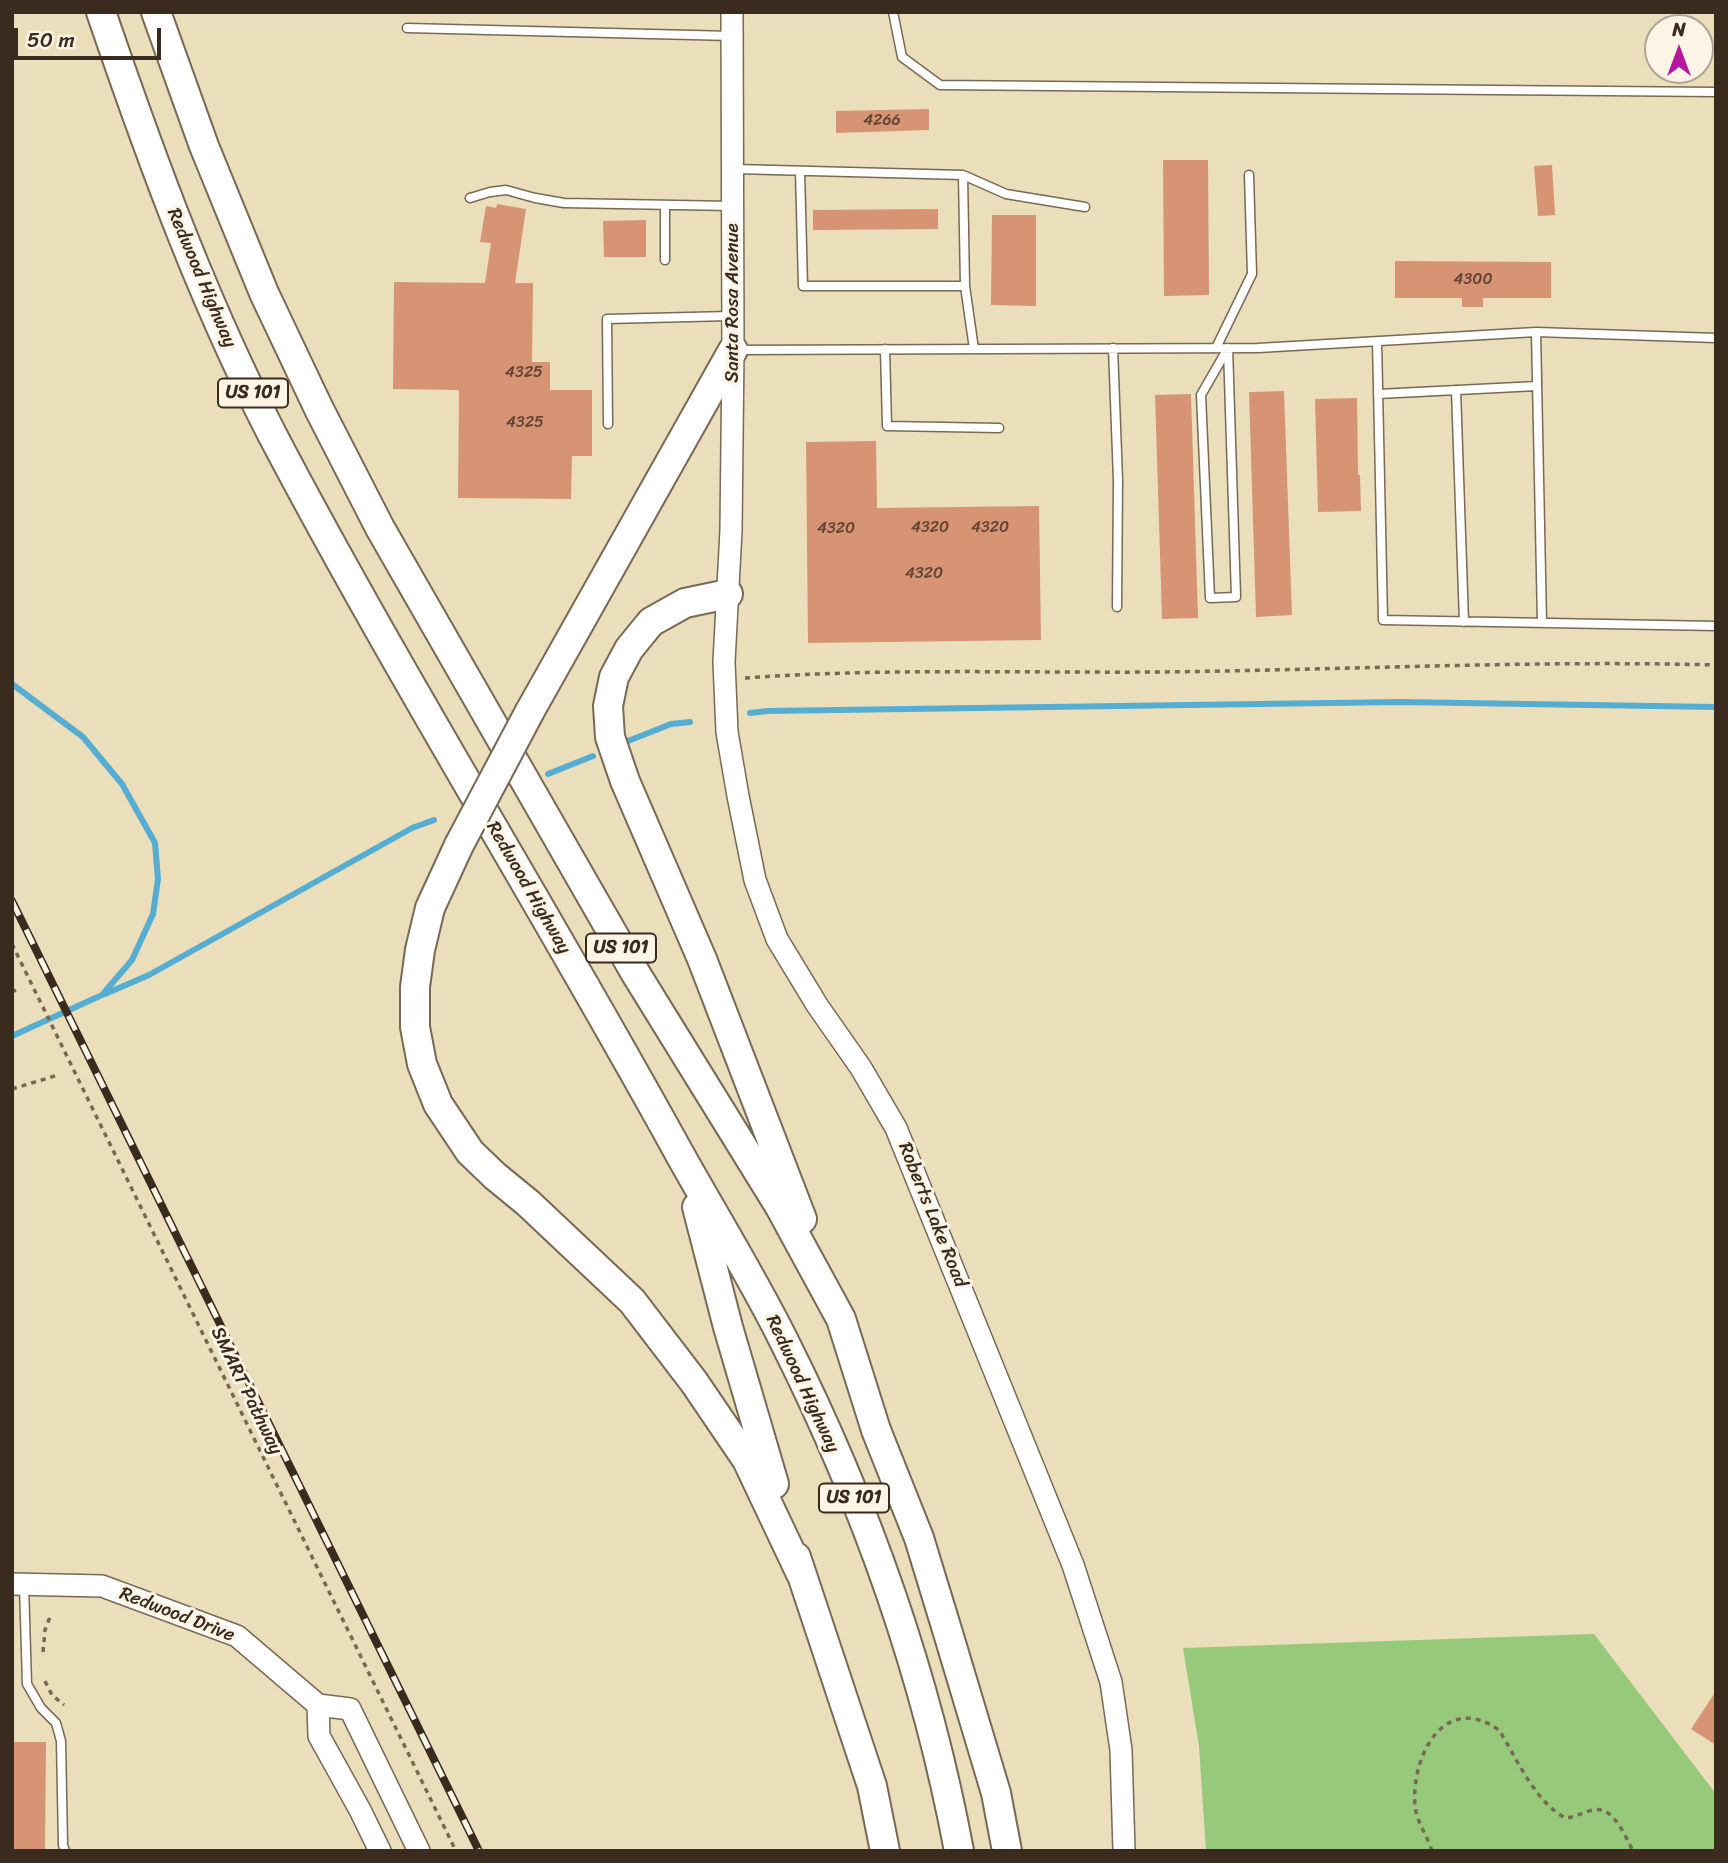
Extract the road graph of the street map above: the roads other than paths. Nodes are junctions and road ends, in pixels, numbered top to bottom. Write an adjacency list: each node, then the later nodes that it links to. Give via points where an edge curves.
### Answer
1 (101, 12): 38 (highway, Redwood Highway / US 101, via 175,218 281,451)
2 (156, 12): 39 (highway, US 101, via 264,293 380,528)
3 (732, 12): 6 (street, Santa Rosa Avenue)
4 (893, 12): 7 (lane, via 902,57 940,85)
5 (407, 28): 6 (lane)
6 (732, 36): 8 (street, Santa Rosa Avenue)
7 (1716, 92)
8 (732, 169): 9 (lane); 14 (street, Santa Rosa Avenue)
9 (800, 171): 10 (lane); 17 (lane, via 803,286)
10 (963, 175): 15 (lane, via 1006,194); 17 (lane)
11 (1250, 175): 23 (lane, via 1252,274)
12 (470, 198): 13 (lane, via 506,190 564,203)
13 (665, 205): 14 (lane); 16 (lane)
14 (732, 206): 18 (street, Santa Rosa Avenue)
15 (1085, 207)
16 (665, 260)
17 (965, 286): 26 (lane)
18 (733, 316): 27 (street, Santa Rosa Avenue); 31 (lane, via 607,319)
19 (1536, 332): 20 (lane); 21 (lane); 28 (lane)
20 (1716, 338)
21 (1377, 341): 24 (lane); 30 (lane)
22 (1113, 348): 23 (lane); 26 (lane); 34 (lane)
23 (1216, 348): 24 (lane)
24 (1228, 348): 24 (lane, via 1236,597 1210,598 1201,395)
25 (885, 349): 26 (lane); 27 (lane); 32 (lane, via 887,426)
26 (974, 349)
27 (733, 350): 33 (street, Santa Rosa Avenue); 40 (highway, bridge, via 459,845 430,908 415,987 415,1027 422,1064 438,1104 471,1152 632,1301 747,1460)
28 (1537, 386): 29 (lane); 36 (lane)
29 (1456, 390): 30 (lane); 35 (lane)
30 (1378, 394): 35 (lane, via 1383,620)
31 (608, 424)
32 (999, 428)
33 (728, 594): 39 (highway, via 685,603 652,622 629,649 614,677 608,706 610,737 698,948); 49 (street, Roberts Lake Road, via 727,732 755,880 778,939 897,1128 1073,1565 1111,1682 1121,1750)
34 (1117, 607)
35 (1464, 622): 36 (lane)
36 (1542, 623): 37 (lane)
37 (1716, 626)
38 (688, 1170): 40 (highway, via 728,1327); 47 (highway, Redwood Highway / US 101, via 782,1336 855,1499 934,1737)
39 (841, 1319): 48 (highway, US 101, via 876,1430 919,1538 996,1793)
40 (801, 1574): 46 (highway, via 872,1786)
41 (18, 1584): 42 (street, Redwood Drive, via 102,1586 237,1636); 43 (lane, via 27,1684 56,1723 61,1741)
42 (318, 1704): 44 (street, via 319,1735); 45 (street, Redwood Drive, via 350,1709)
43 (65, 1851)
44 (380, 1851)
45 (419, 1851)
46 (885, 1851)
47 (959, 1851)
48 (1007, 1851)
49 (1124, 1851)

